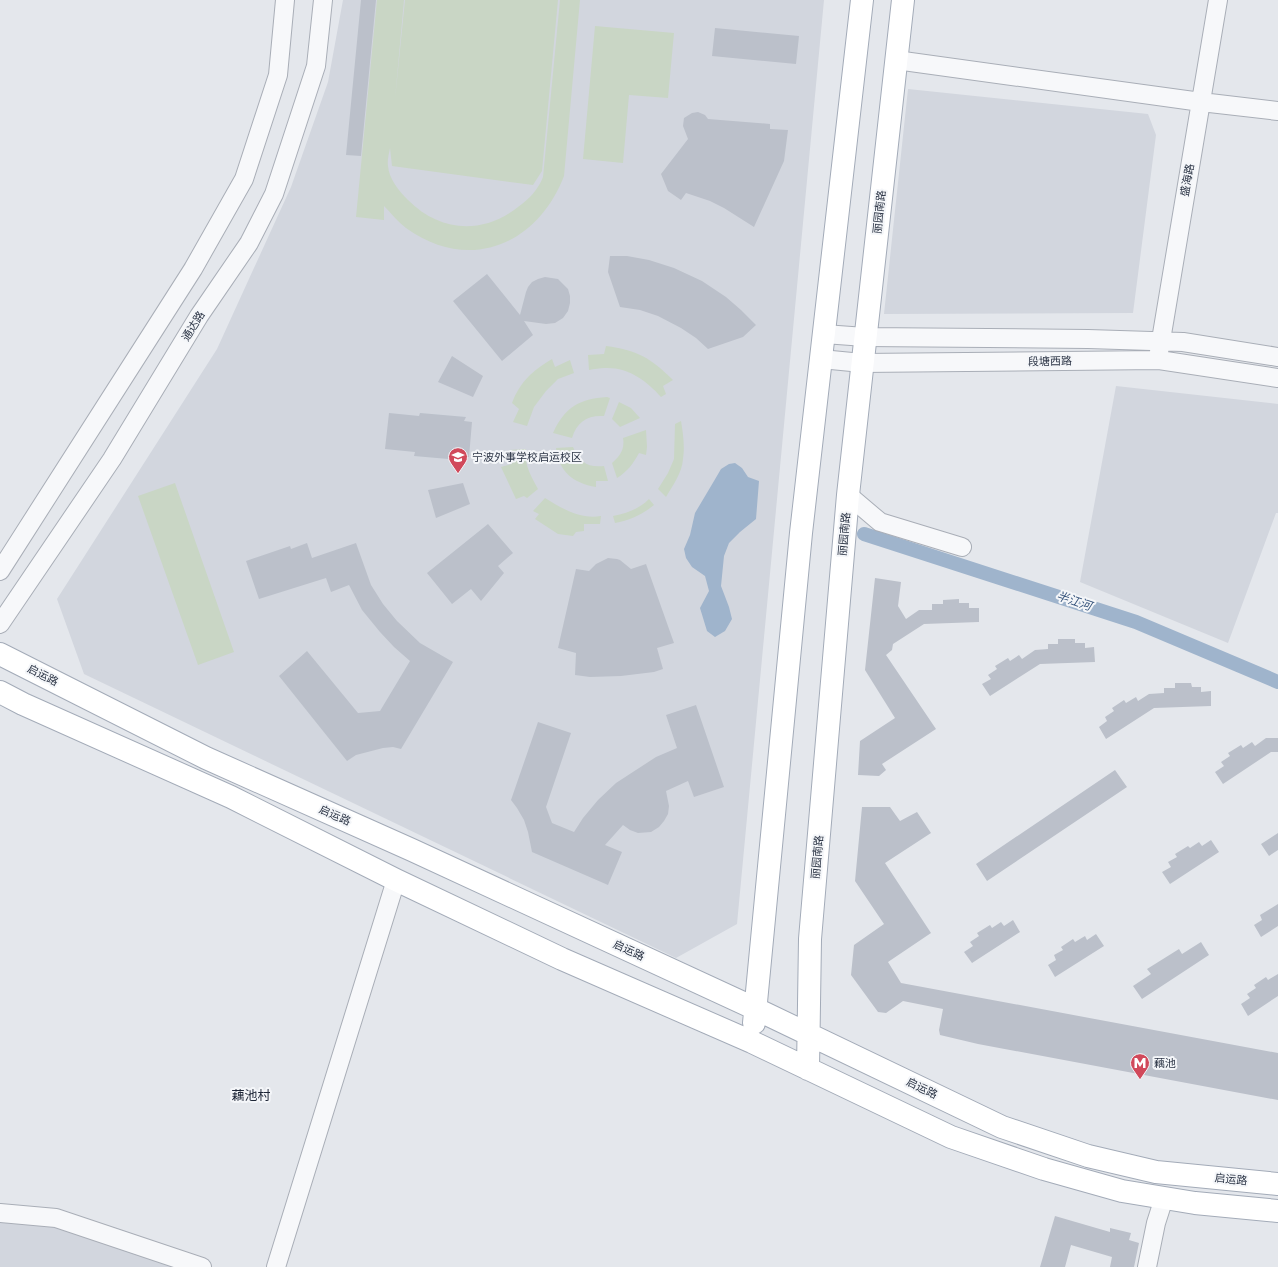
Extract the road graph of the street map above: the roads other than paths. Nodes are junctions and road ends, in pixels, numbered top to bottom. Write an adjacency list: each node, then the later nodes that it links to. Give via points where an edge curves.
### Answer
1 (285, 0): 19 (street, via 278,75 244,179 193,269)
2 (323, 0): 20 (street, 通达路, via 316,66 274,194 249,243 199,316 112,459)
3 (862, 0): 9 (main road)
4 (903, 0): 6 (main road, 丽园南路)
5 (1218, 0): 7 (street, 盛海路)
6 (896, 60): 7 (street); 10 (main road, 丽园南路)
7 (1201, 102): 8 (street); 11 (street, 盛海路)
8 (1278, 111)
9 (824, 334): 10 (street, 段塘西路); 13 (main road)
10 (865, 338): 11 (street, 段塘西路); 15 (main road, 丽园南路)
11 (1160, 341): 12 (street, 段塘西路, via 1183,342); 14 (street, 盛海路)
12 (1278, 357)
13 (821, 359): 15 (street, 段塘西路); 24 (main road, via 801,533)
14 (1159, 360): 15 (street, 段塘西路); 16 (street, 段塘西路)
15 (862, 363): 17 (main road, 丽园南路)
16 (1278, 378)
17 (848, 494): 18 (street, via 880,522); 25 (main road, 丽园南路, via 810,939)
18 (962, 547)
19 (0, 571)
20 (0, 624)
21 (0, 654): 24 (main road, 启运路, via 206,758)
22 (0, 692): 23 (main road, via 231,797)
23 (396, 880): 26 (main road, via 562,959); 33 (street)
24 (756, 1009): 25 (main road, 启运路); 26 (main road)
25 (808, 1033): 27 (main road, 丽园南路); 28 (main road, 启运路, via 1002,1127 1088,1156 1156,1172)
26 (752, 1042): 27 (main road)
27 (808, 1070): 29 (main road, via 951,1137 1044,1169 1122,1191)
28 (1278, 1184)
29 (1164, 1198): 30 (main road); 34 (street)
30 (1278, 1211)
31 (0, 1213): 32 (street, via 56,1218)
32 (202, 1267)
33 (276, 1267)
34 (1147, 1267)

